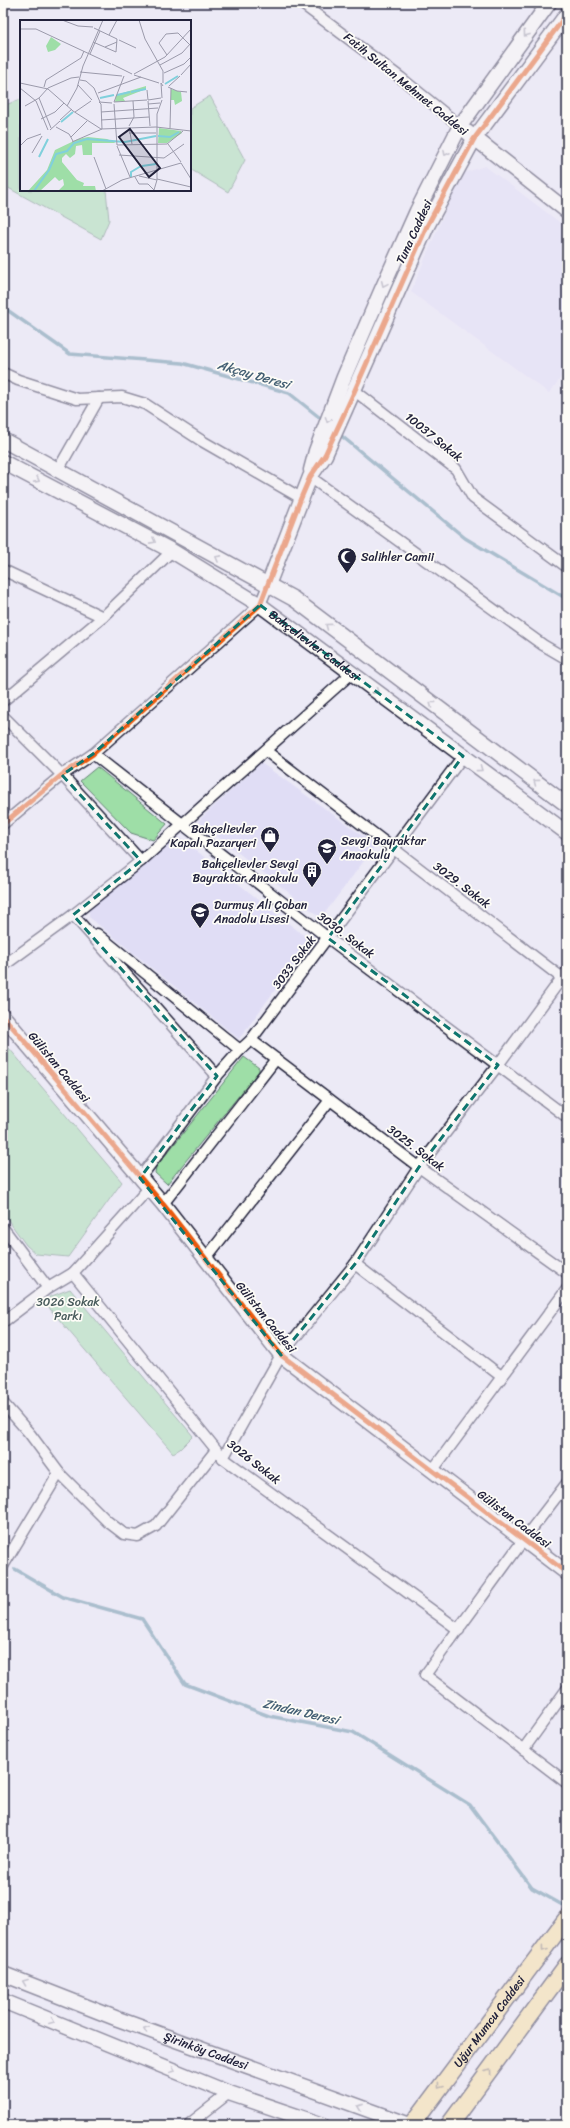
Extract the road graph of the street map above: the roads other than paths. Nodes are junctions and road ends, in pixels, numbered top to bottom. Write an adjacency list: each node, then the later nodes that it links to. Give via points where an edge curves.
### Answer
1 (301, 3): 4 (street, Fatih Sultan Mehmet Caddesi)
2 (549, 3): 4 (street, Tuna Caddesi, one-way to 4)
3 (567, 14): 5 (street, Tuna Caddesi)
4 (460, 126): 5 (street, Fatih Sultan Mehmet Caddesi); 11 (street, Tuna Caddesi, one-way to 11, via 417,211 340,389)
5 (474, 139): 6 (street, Fatih Sultan Mehmet Caddesi); 8 (street, Tuna Caddesi, via 427,226)
6 (567, 211)
7 (3, 373): 9 (street, via 77,399)
8 (353, 395): 11 (street, Tuna Caddesi); 17 (street, 10037 Sokak, via 456,469 473,498)
9 (99, 398): 13 (street); 15 (street, via 122,397 145,404 202,441)
10 (3, 440): 13 (street, Bahçelievler Caddesi)
11 (320, 453): 14 (street, Tuna Caddesi)
12 (4, 466): 16 (street, Bahçelievler Caddesi, one-way to 16)
13 (58, 470): 19 (street, Bahçelievler Caddesi, one-way to 13)
14 (310, 477): 15 (street, Tuna Caddesi); 22 (street, via 543,645)
15 (301, 498): 19 (street, Tuna Caddesi)
16 (172, 551): 20 (street, Bahçelievler Caddesi); 21 (street)
17 (567, 567)
18 (3, 570): 21 (street)
19 (268, 585): 20 (street); 30 (street, Bahçelievler Caddesi, one-way to 19, via 294,599)
20 (260, 606): 23 (street, Bahçelievler Caddesi); 27 (street)
21 (103, 617): 24 (street)
22 (567, 659)
23 (352, 672): 26 (street); 28 (street, Bahçelievler Caddesi, one-way to 28)
24 (3, 701)
25 (3, 716): 29 (street)
26 (266, 751): 32 (street); 34 (street, 3029. Sokak)
27 (93, 754): 29 (street); 32 (street, 3030. Sokak)
28 (463, 756): 33 (street, Bahçelievler Caddesi, one-way to 33); 34 (street, 3033 Sokak)
29 (62, 775): 31 (street); 35 (street)
30 (567, 806)
31 (3, 824)
32 (183, 825): 35 (street); 37 (street, 3030. Sokak)
33 (567, 833)
34 (394, 850): 37 (street, 3033 Sokak); 39 (street, 3029. Sokak)
35 (141, 862): 36 (street)
36 (73, 915): 38 (street); 42 (street); 45 (street)
37 (328, 938): 41 (street, 3033 Sokak); 44 (street, 3030. Sokak)
38 (3, 966)
39 (565, 977): 44 (street)
40 (3, 1016): 49 (street, Gülistan Caddesi)
41 (251, 1040): 42 (street, 3033 Sokak); 43 (street, 3025. Sokak)
42 (240, 1050): 45 (street, 3033 Sokak)
43 (276, 1059): 46 (street, 3025. Sokak); 50 (street)
44 (498, 1065): 47 (street, 3030. Sokak); 48 (street)
45 (217, 1076): 49 (street, 3033 Sokak)
46 (330, 1100): 48 (street, 3025. Sokak); 52 (street)
47 (567, 1117)
48 (419, 1167): 53 (street); 55 (street, 3025. Sokak)
49 (144, 1183): 50 (street, Gülistan Caddesi); 54 (street, 3033 Sokak)
50 (163, 1204): 52 (street, Gülistan Caddesi)
51 (3, 1228): 56 (street)
52 (206, 1258): 59 (street, Gülistan Caddesi)
53 (355, 1264): 59 (street); 60 (street)
54 (73, 1273): 56 (street, 3033 Sokak); 62 (street, 3026 Sokak)
55 (567, 1274)
56 (48, 1288): 58 (street, 3033 Sokak)
57 (567, 1289): 60 (street)
58 (3, 1322)
59 (281, 1355): 62 (street); 63 (street, Gülistan Caddesi)
60 (501, 1376): 63 (street)
61 (3, 1403): 64 (street, via 30,1434)
62 (220, 1454): 64 (street, via 156,1526 138,1536 124,1534 107,1521); 69 (street, 3026 Sokak)
63 (432, 1471): 66 (street, Gülistan Caddesi)
64 (58, 1473): 67 (street)
65 (567, 1483): 66 (street)
66 (524, 1539): 68 (street, Gülistan Caddesi); 69 (street)
67 (3, 1566)
68 (567, 1573)
69 (459, 1630): 71 (street, via 425,1675)
70 (567, 1689): 71 (street)
71 (523, 1750): 72 (street)
72 (567, 1783)
73 (567, 1918): 80 (main road, Uğur Mumcu Caddesi, one-way to 80)
74 (567, 1965): 81 (main road, one-way to 74)
75 (3, 1974): 80 (street, Şirinköy Caddesi, one-way to 75, via 118,2019)
76 (3, 2001): 77 (street, one-way to 77)
77 (229, 2092): 78 (street); 79 (street)
78 (188, 2125)
79 (323, 2125)
80 (411, 2125)
81 (449, 2125)

